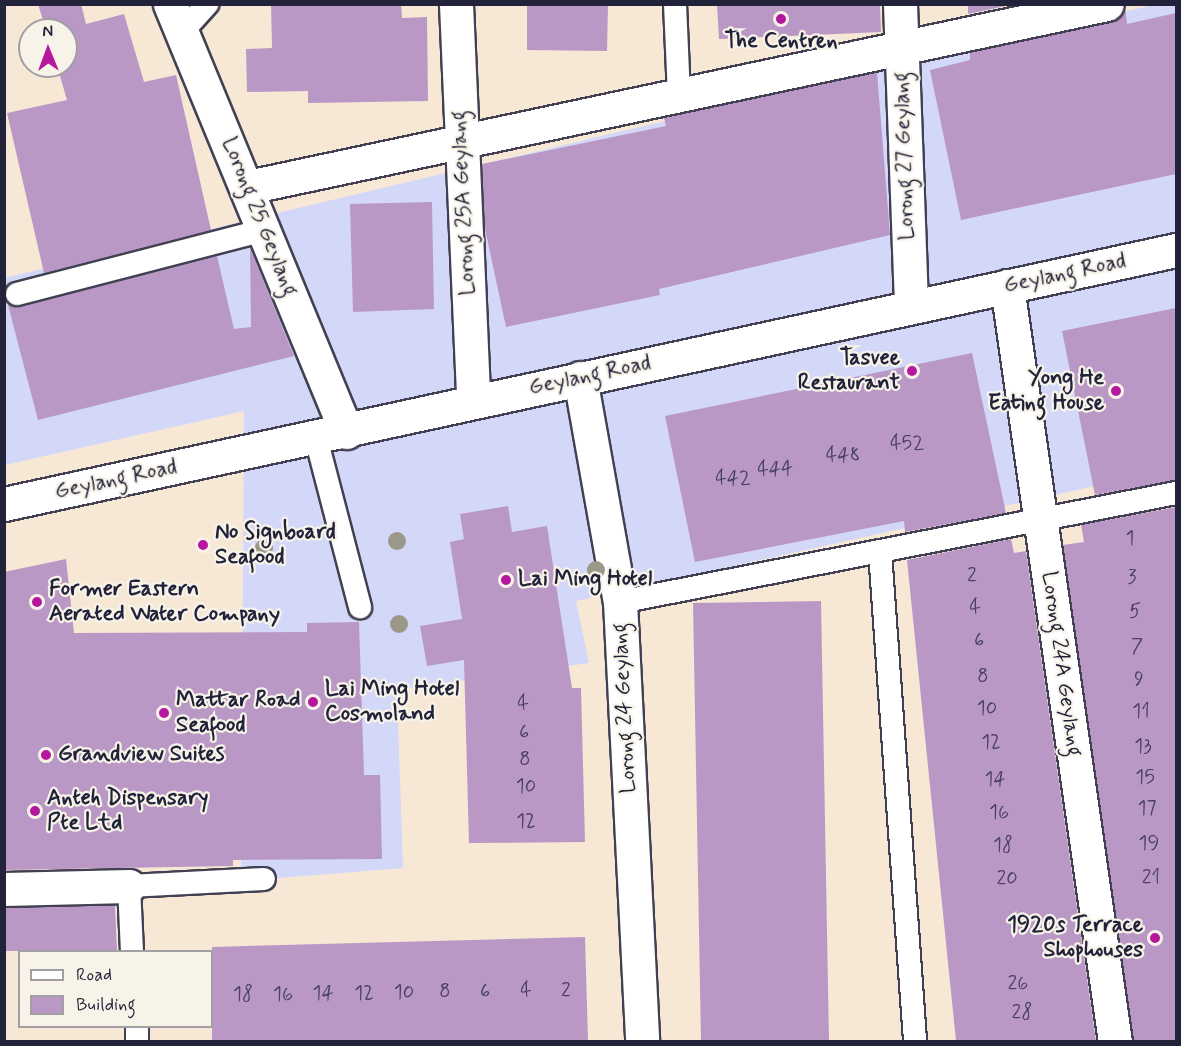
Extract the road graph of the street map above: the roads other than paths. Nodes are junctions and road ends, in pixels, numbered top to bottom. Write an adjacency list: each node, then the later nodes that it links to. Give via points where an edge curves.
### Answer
1 (207, 4): 6 (lane)
2 (456, 4): 9 (street, Lorong 25A Geylang)
3 (675, 4): 8 (lane)
4 (900, 4): 7 (street, Lorong 27 Geylang)
5 (1107, 4): 7 (street)
6 (176, 18): 10 (street, Lorong 25 Geylang)
7 (902, 47): 8 (street); 15 (street, Lorong 27 Geylang)
8 (679, 95): 9 (street)
9 (460, 143): 10 (street); 17 (street, Lorong 25A Geylang)
10 (248, 187): 11 (street, Lorong 25 Geylang)
11 (265, 230): 14 (lane); 18 (street, Lorong 25 Geylang)
12 (1176, 249): 13 (street, Geylang Road)
13 (1007, 286): 15 (street, Geylang Road); 21 (street, Lorong 24A Geylang)
14 (17, 294)
15 (911, 307): 16 (street, Geylang Road)
16 (580, 378): 17 (street, Geylang Road); 23 (street, Lorong 24 Geylang)
17 (473, 401): 18 (street, Geylang Road)
18 (331, 435): 20 (street, Geylang Road); 24 (lane)
19 (1176, 493): 21 (lane)
20 (4, 504)
21 (1041, 520): 22 (lane); 31 (street, Lorong 24A Geylang)
22 (879, 552): 23 (lane); 30 (lane)
23 (620, 602): 29 (street, Lorong 24 Geylang)
24 (360, 607)
25 (264, 879): 26 (lane)
26 (129, 886): 27 (street); 28 (lane)
27 (4, 888)
28 (132, 950)
29 (642, 1041)
30 (915, 1041)
31 (1114, 1041)

